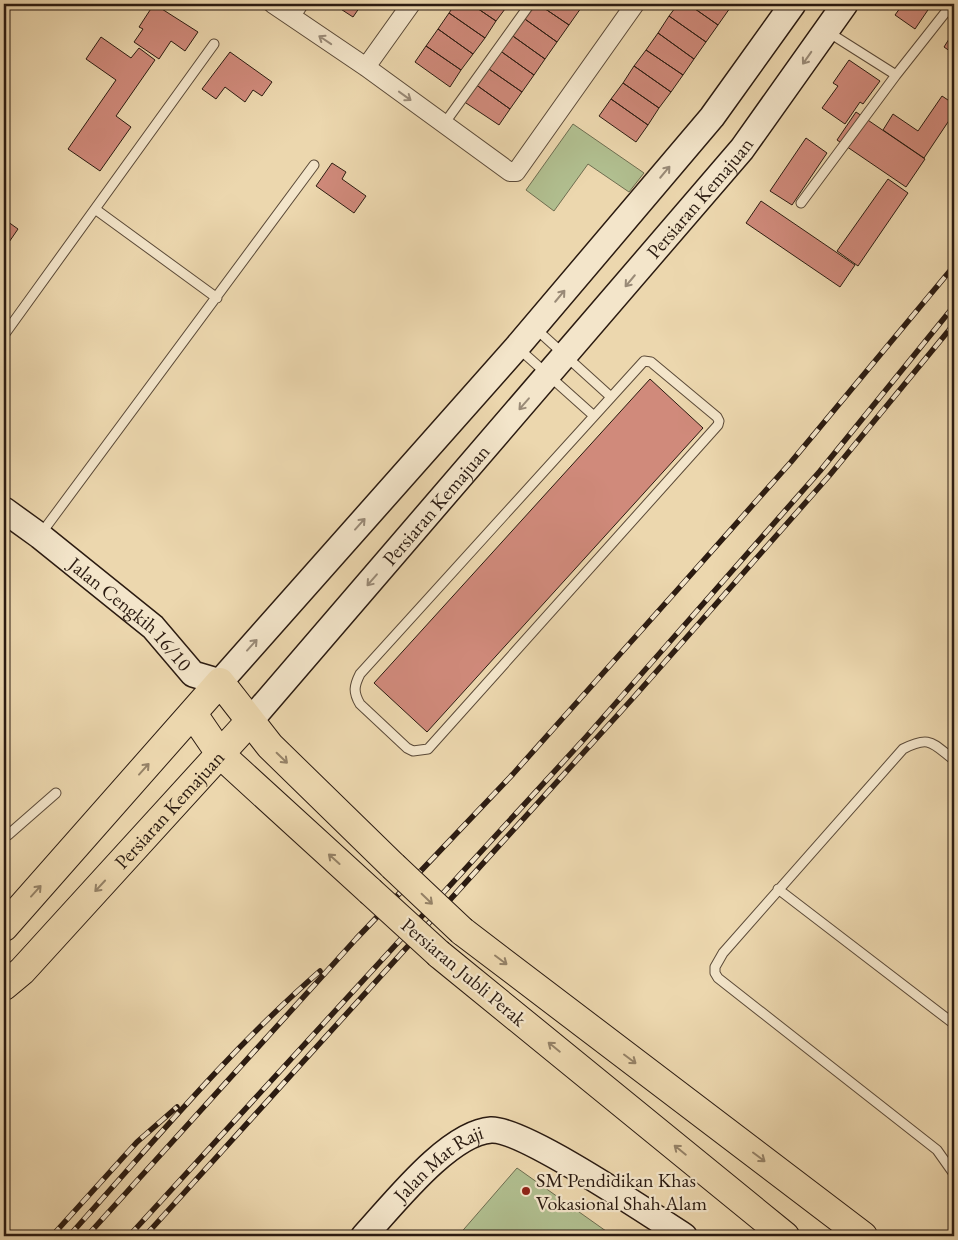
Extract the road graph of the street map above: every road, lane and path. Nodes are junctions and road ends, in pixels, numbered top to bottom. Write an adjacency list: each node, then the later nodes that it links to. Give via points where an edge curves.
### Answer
1 (273, 4): 9 (street)
2 (304, 4): 9 (lane)
3 (411, 4): 12 (street)
4 (530, 4): 14 (lane)
5 (635, 4): 14 (street, via 516,172 510,172)
6 (793, 4): 19 (main road, one-way to 6, via 712,117)
7 (845, 4): 10 (main road, Persiaran Kemajuan)
8 (952, 4): 13 (lane)
9 (294, 19): 12 (street, one-way to 9)
10 (826, 31): 13 (lane); 22 (main road, Persiaran Kemajuan, one-way to 22, via 742,149)
11 (214, 44): 17 (lane)
12 (366, 67): 14 (street, one-way to 14)
13 (896, 75): 16 (lane)
14 (444, 124)
15 (314, 164): 18 (lane)
16 (801, 203)
17 (95, 209): 18 (lane); 20 (lane)
18 (217, 298): 27 (lane)
19 (534, 327): 21 (main road); 22 (lane)
20 (4, 335)
21 (517, 347): 23 (lane); 29 (main road, one-way to 21)
22 (566, 355): 23 (main road, Persiaran Kemajuan); 24 (lane)
23 (548, 376): 25 (lane); 31 (main road, Persiaran Kemajuan, one-way to 31)
24 (611, 397): 25 (lane); 25 (lane, via 644,361 650,362 719,421 428,749 413,751 406,748 360,704 354,695 355,684)
25 (594, 416)
26 (4, 510): 27 (main road, Jalan Cengkih 16/10)
27 (40, 536): 28 (main road, Jalan Cengkih 16/10, via 152,627)
28 (193, 674): 29 (main road, Jalan Cengkih 16/10); 30 (main road)
29 (220, 682): 30 (main road); 31 (main road)
30 (194, 714): 32 (main road, Persiaran Jubli Perak); 37 (main road, one-way to 30)
31 (250, 721): 32 (main road, Persiaran Kemajuan); 44 (main road, Persiaran Jubli Perak, one-way to 44, bridge, via 270,746 462,931)
32 (221, 755): 38 (main road, Persiaran Kemajuan, one-way to 38); 43 (main road, Persiaran Jubli Perak, one-way to 32, bridge, via 439,954)
33 (954, 760): 36 (lane, via 929,741 919,741 903,749)
34 (56, 793): 35 (lane, via 8,835)
35 (4, 834)
36 (778, 888): 39 (lane); 40 (lane, via 723,953 714,967 715,973 937,1150)
37 (4, 927)
38 (4, 986)
39 (954, 1024)
40 (954, 1174)
41 (364, 1236): 42 (main road, Jalan Mat Raji, via 432,1162 464,1140 492,1130 520,1138 548,1152)
42 (684, 1236)
43 (785, 1236)
44 (863, 1236)

